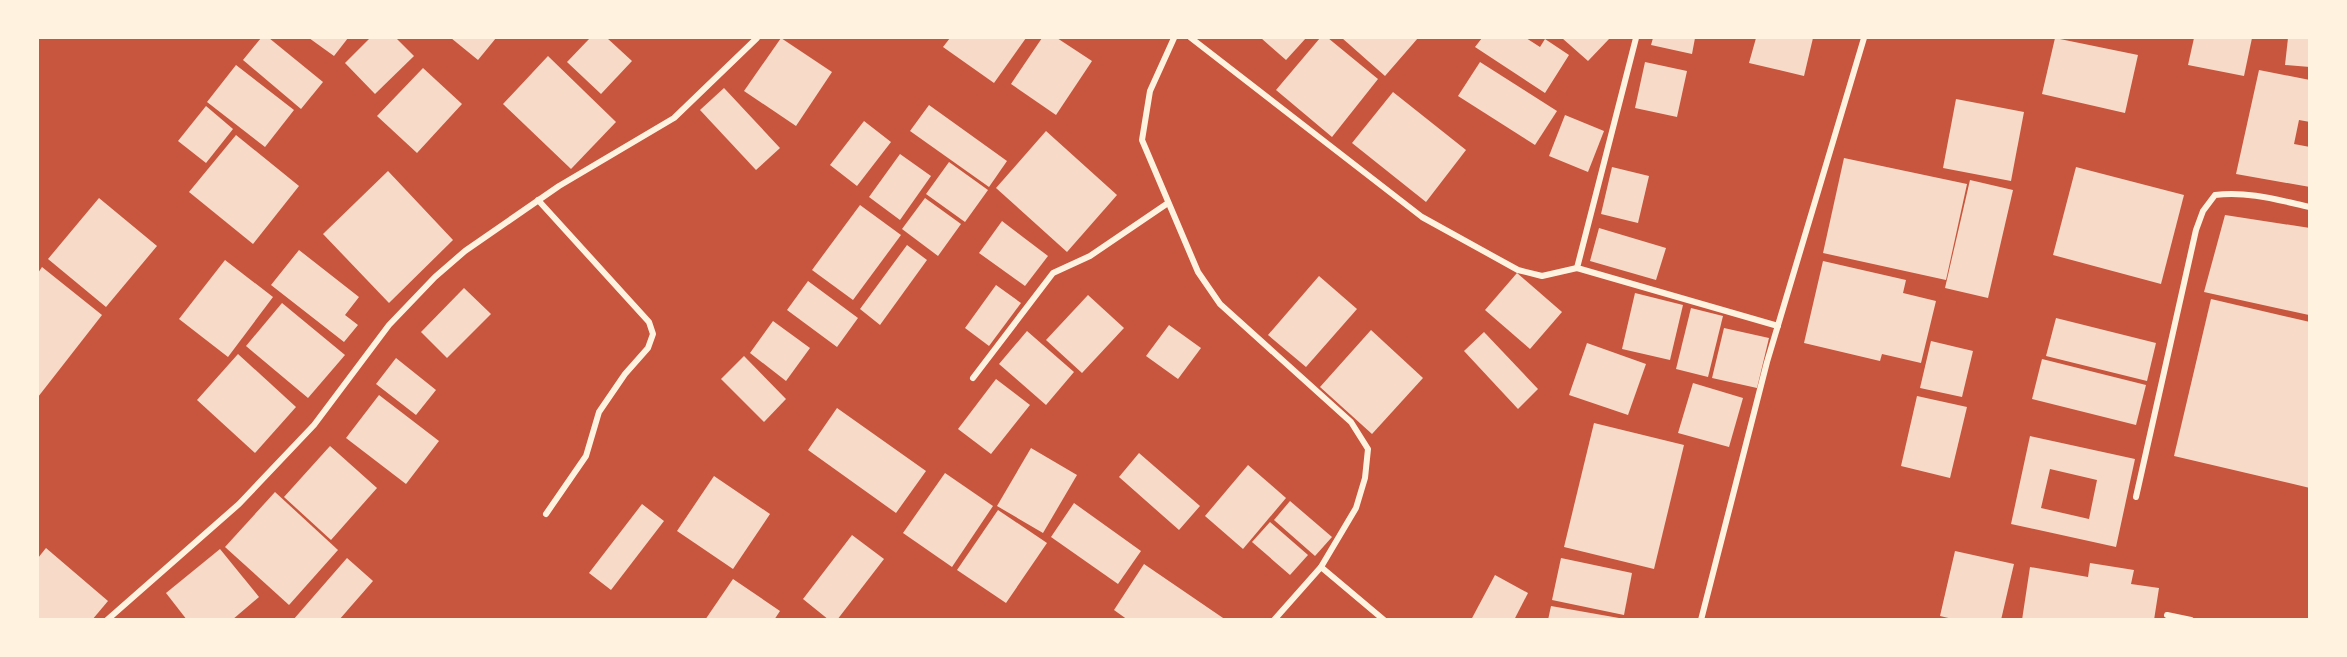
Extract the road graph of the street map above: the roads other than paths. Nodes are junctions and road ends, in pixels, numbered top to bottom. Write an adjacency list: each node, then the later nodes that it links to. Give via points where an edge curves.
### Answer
1 (757, 38): 6 (street, via 674,118)
2 (1174, 38): 7 (street, via 1150,91 1142,140)
3 (1191, 38): 9 (street, via 1422,217 1518,270 1542,276)
4 (1636, 38): 9 (street)
5 (1864, 38): 10 (street)
6 (538, 200): 13 (street, via 649,322 653,334 648,348 599,412 586,456); 16 (street, via 435,277 389,325 314,425 239,504)
7 (1168, 203): 11 (street, via 1090,256 1053,273); 14 (street, via 1198,272 1220,304 1351,422 1368,449 1356,508)
8 (2310, 207): 12 (street, via 2232,193 2215,195 2203,211)
9 (1577, 268): 10 (street)
10 (1778, 326): 19 (street)
11 (973, 378)
12 (2136, 497)
13 (546, 514)
14 (1321, 567): 17 (street); 18 (street)
15 (2167, 615): 20 (street)
16 (107, 620)
17 (1274, 620)
18 (1384, 620)
19 (1701, 620)
20 (2191, 620)

